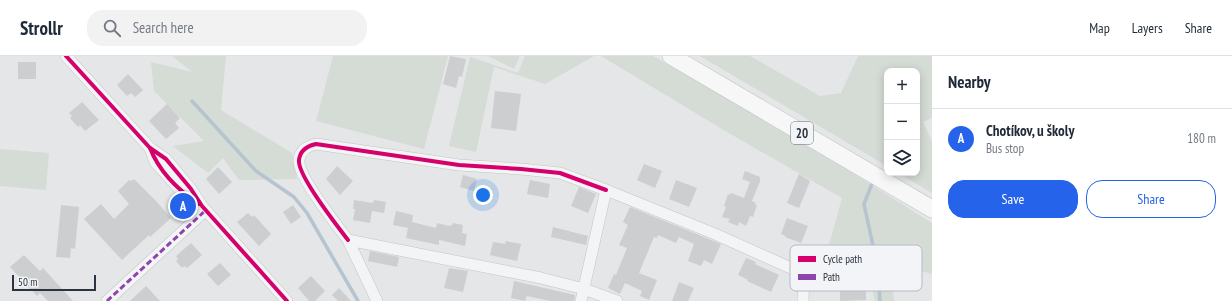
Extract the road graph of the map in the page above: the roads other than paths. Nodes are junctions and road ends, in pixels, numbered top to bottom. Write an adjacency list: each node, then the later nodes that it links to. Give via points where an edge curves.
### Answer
1 (66, 56): 4 (street, via 150,148 155,162 185,195)
2 (671, 56): 5 (main road, 20)
3 (606, 190): 6 (street, via 560,173 459,165 316,144 310,146 299,160 301,170 318,199); 7 (street); 8 (street)
4 (204, 208): 10 (street); 11 (street)
5 (932, 209)
6 (348, 240): 8 (street, via 541,278); 12 (street)
7 (790, 268)
8 (584, 289): 13 (street); 14 (street)
9 (803, 291): 15 (street)
10 (106, 301)
11 (287, 301)
12 (377, 301)
13 (581, 301)
14 (617, 301)
15 (803, 301)

